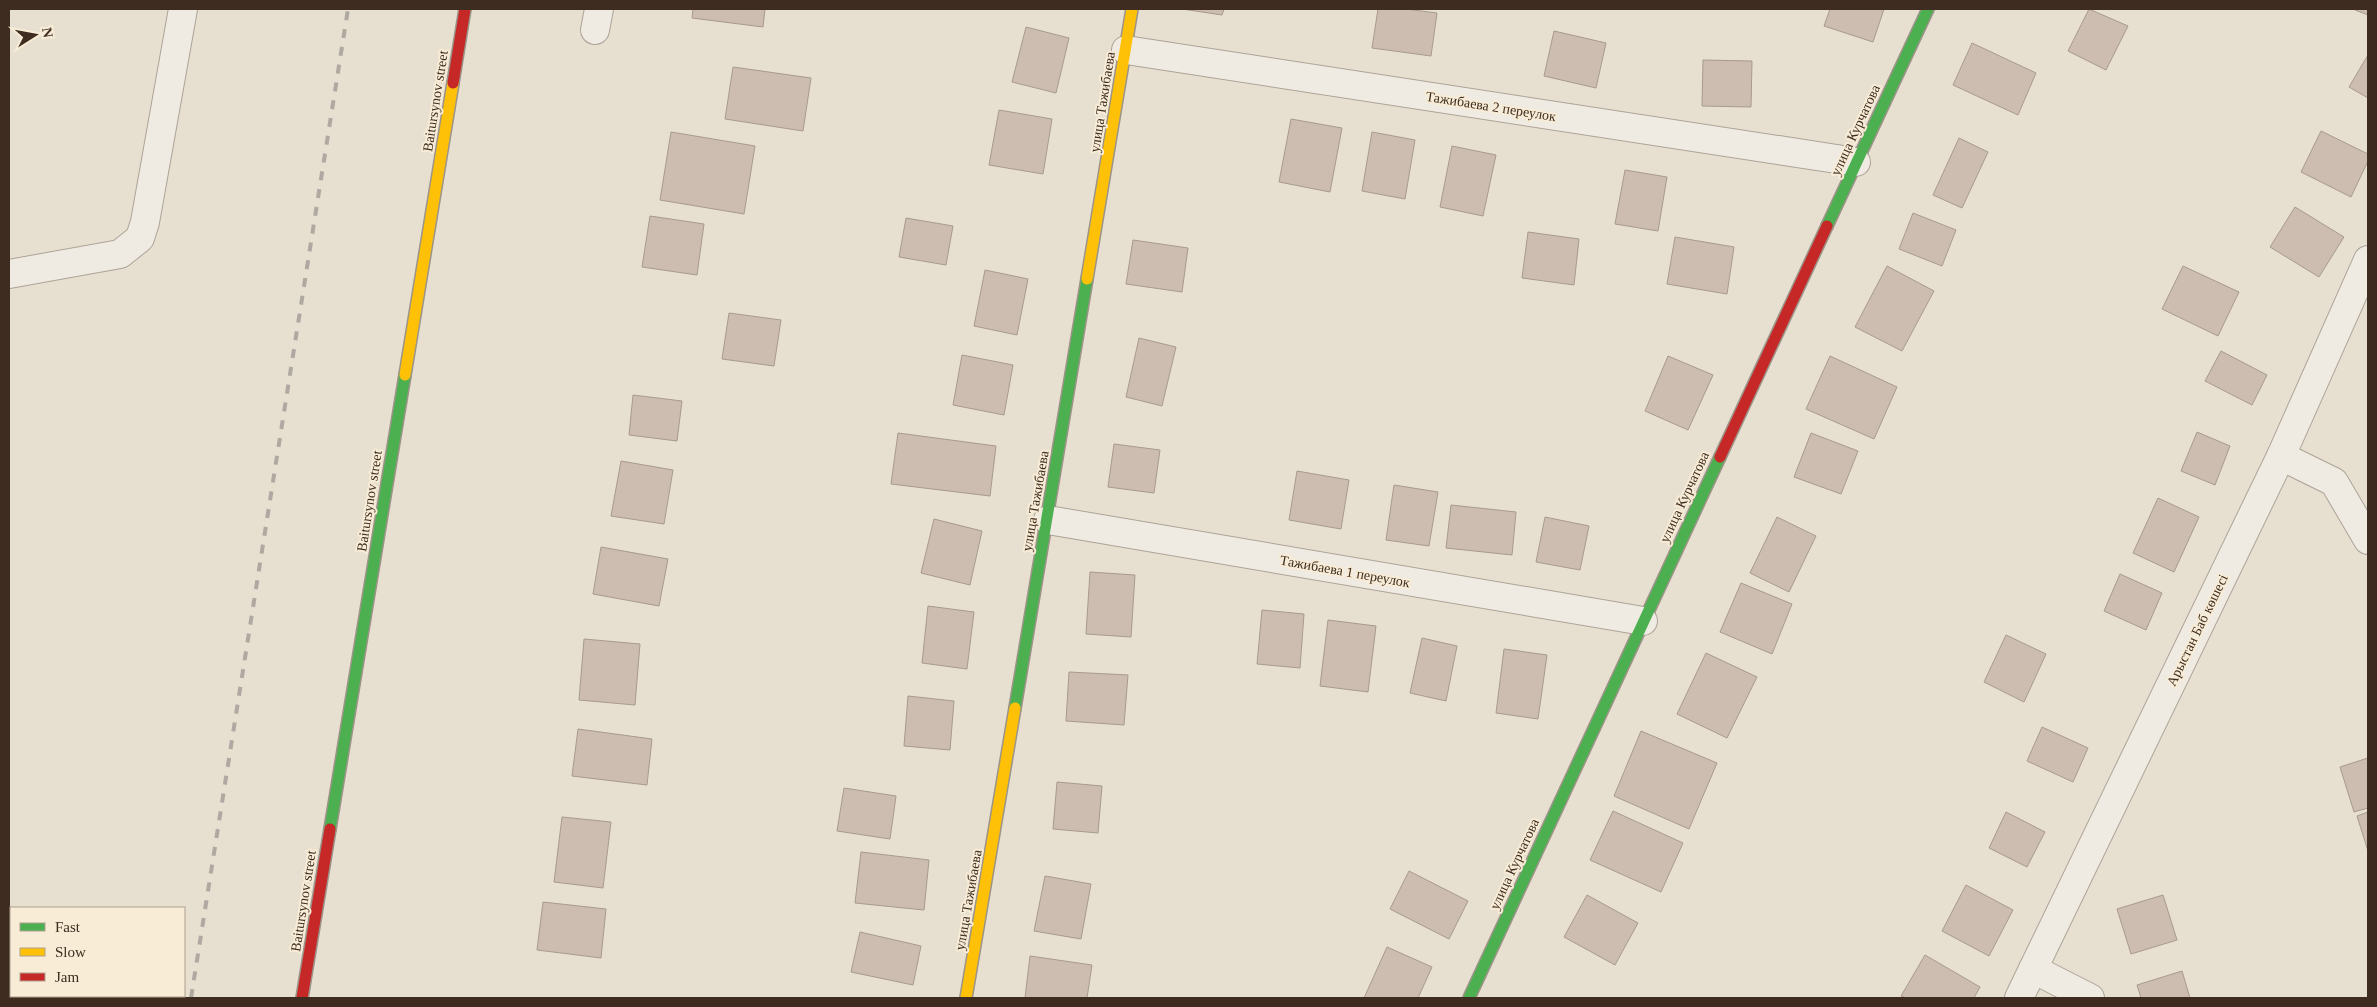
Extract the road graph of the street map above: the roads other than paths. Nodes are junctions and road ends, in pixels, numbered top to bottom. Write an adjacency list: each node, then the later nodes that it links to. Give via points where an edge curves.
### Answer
1 (183, 9): 8 (street, via 140,238 120,254)
2 (465, 9): 14 (street, Baitursynov street)
3 (1132, 9): 5 (street, улица Тажибаева)
4 (1928, 9): 6 (street, улица Курчатова)
5 (1126, 50): 6 (street, Тажибаева 2 переулок); 10 (street, улица Тажибаева)
6 (1856, 162): 12 (street, улица Курчатова)
7 (2368, 260): 9 (street, Арыстан Баб көшесі)
8 (9, 274)
9 (2281, 456): 11 (street, via 2334,482); 13 (street, Арыстан Баб көшесі)
10 (1048, 520): 12 (street, Тажибаева 1 переулок); 15 (street, улица Тажибаева)
11 (2368, 540)
12 (1642, 621): 16 (street, улица Курчатова)
13 (2033, 969): 17 (street, Арыстан Баб көшесі); 18 (street)
14 (302, 998)
15 (966, 998)
16 (1469, 998)
17 (2020, 998)
18 (2090, 998)

